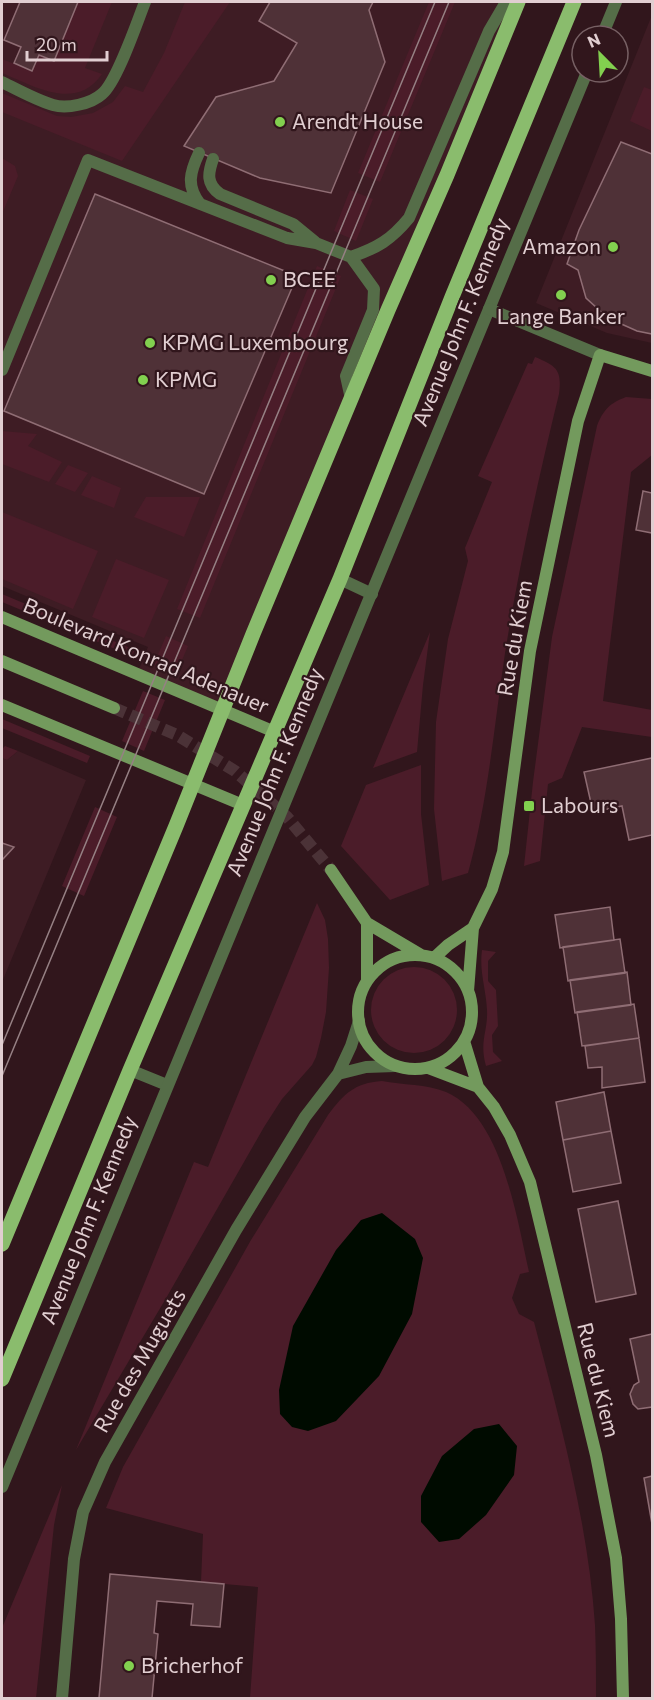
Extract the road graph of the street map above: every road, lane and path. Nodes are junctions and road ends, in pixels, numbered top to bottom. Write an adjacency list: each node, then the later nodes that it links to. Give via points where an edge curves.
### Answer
1 (146, 2): 7 (street, via 112,81 102,95 78,104 54,105)
2 (506, 2): 13 (street, via 489,31 409,218 395,235 374,249)
3 (518, 2): 18 (main road)
4 (574, 2): 19 (main road, Avenue John F. Kennedy)
5 (616, 2): 6 (street)
6 (607, 24)
7 (2, 82)
8 (582, 84): 14 (street, Avenue John F. Kennedy)
9 (199, 153): 11 (street, via 189,182)
10 (213, 159): 12 (street, via 208,180 213,189 293,224)
11 (200, 204): 12 (street, via 287,238); 16 (street, via 88,160)
12 (316, 243): 13 (street)
13 (351, 257): 18 (street, via 374,289 373,310 346,376)
14 (489, 309): 15 (street); 20 (street, Avenue John F. Kennedy)
15 (600, 355): 17 (main road); 31 (main road, Rue du Kiem, via 578,421 530,651 503,852 492,889)
16 (2, 370)
17 (652, 370)
18 (351, 399): 25 (main road)
19 (340, 579): 20 (street); 26 (main road, Avenue John F. Kennedy)
20 (372, 594): 41 (street, Avenue John F. Kennedy)
21 (2, 617): 25 (main road, Boulevard Konrad Adenauer)
22 (2, 661): 24 (main road)
23 (2, 705): 27 (main road)
24 (114, 708)
25 (223, 710): 26 (main road, Boulevard Konrad Adenauer); 27 (main road)
26 (275, 732): 28 (main road, Avenue John F. Kennedy)
27 (193, 784): 28 (main road); 43 (main road)
28 (243, 805): 39 (main road, Avenue John F. Kennedy)
29 (331, 870): 30 (main road)
30 (367, 924): 32 (main road); 33 (main road)
31 (473, 928): 32 (main road, Rue du Kiem); 34 (main road, Rue du Kiem)
32 (428, 957): 33 (main road, via 410,956 386,963); 34 (main road, via 455,971)
33 (367, 981): 35 (main road, via 360,1000)
34 (468, 991): 36 (main road, via 472,1017)
35 (359, 1021): 37 (main road, via 367,1043); 40 (street, Rue des Muguets)
36 (464, 1041): 38 (main road, via 449,1058); 42 (main road, Rue du Kiem)
37 (395, 1066): 38 (main road); 40 (street, via 366,1067)
38 (428, 1068): 42 (main road)
39 (130, 1070): 41 (street); 44 (main road, Avenue John F. Kennedy)
40 (338, 1074): 46 (street, Rue des Muguets, via 305,1117 236,1230 105,1462 83,1512 74,1559)
41 (167, 1085): 45 (street, Avenue John F. Kennedy)
42 (478, 1087): 47 (main road, Rue du Kiem, via 510,1135 530,1182 596,1455 616,1558)
43 (2, 1244)
44 (2, 1379)
45 (2, 1487)
46 (62, 1698)
47 (623, 1698)

